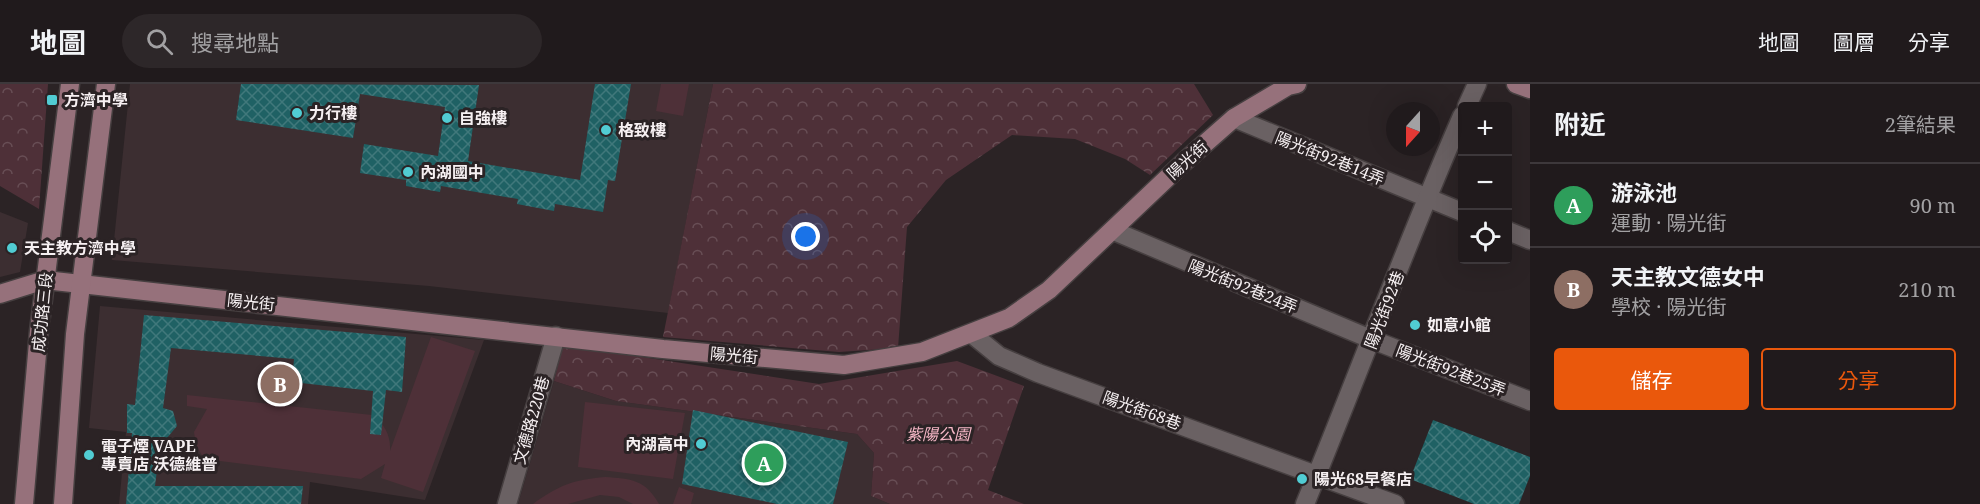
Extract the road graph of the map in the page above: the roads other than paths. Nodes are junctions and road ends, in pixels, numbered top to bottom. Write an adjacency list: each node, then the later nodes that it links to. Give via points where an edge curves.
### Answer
1 (70, 84): 15 (street, 成功路三段)
2 (106, 84): 16 (street)
3 (1297, 84): 8 (street, 陽光街)
4 (1477, 84): 7 (street)
5 (1516, 84): 6 (street)
6 (1530, 89)
7 (1469, 102)
8 (1234, 118): 10 (street, 陽光街92巷14弄); 12 (street, 陽光街)
9 (1458, 125): 10 (street, 陽光街92巷)
10 (1426, 197): 11 (street, 陽光街92巷14弄); 20 (street, 陽光街92巷)
11 (1458, 210)
12 (1113, 231): 18 (street, 陽光街, via 1049,290 1009,318); 20 (street, 陽光街92巷24弄)
13 (1512, 233): 14 (street)
14 (1530, 240)
15 (45, 280): 16 (street, 陽光街); 17 (street); 23 (street, 成功路三段)
16 (81, 283): 19 (street, 陽光街); 24 (street)
17 (0, 294)
18 (972, 334): 19 (street, 陽光街, via 922,352 844,365); 22 (street, 陽光街68巷, via 999,356 1038,373)
19 (556, 336): 25 (street, 文德路220巷)
20 (1373, 340): 21 (street, 陽光街92巷25弄); 22 (street, 陽光街92巷)
21 (1530, 401)
22 (1318, 473): 26 (street, 陽光街92巷); 27 (street, 陽光街68巷)
23 (24, 504)
24 (63, 504)
25 (507, 504)
26 (1305, 504)
27 (1395, 504)

